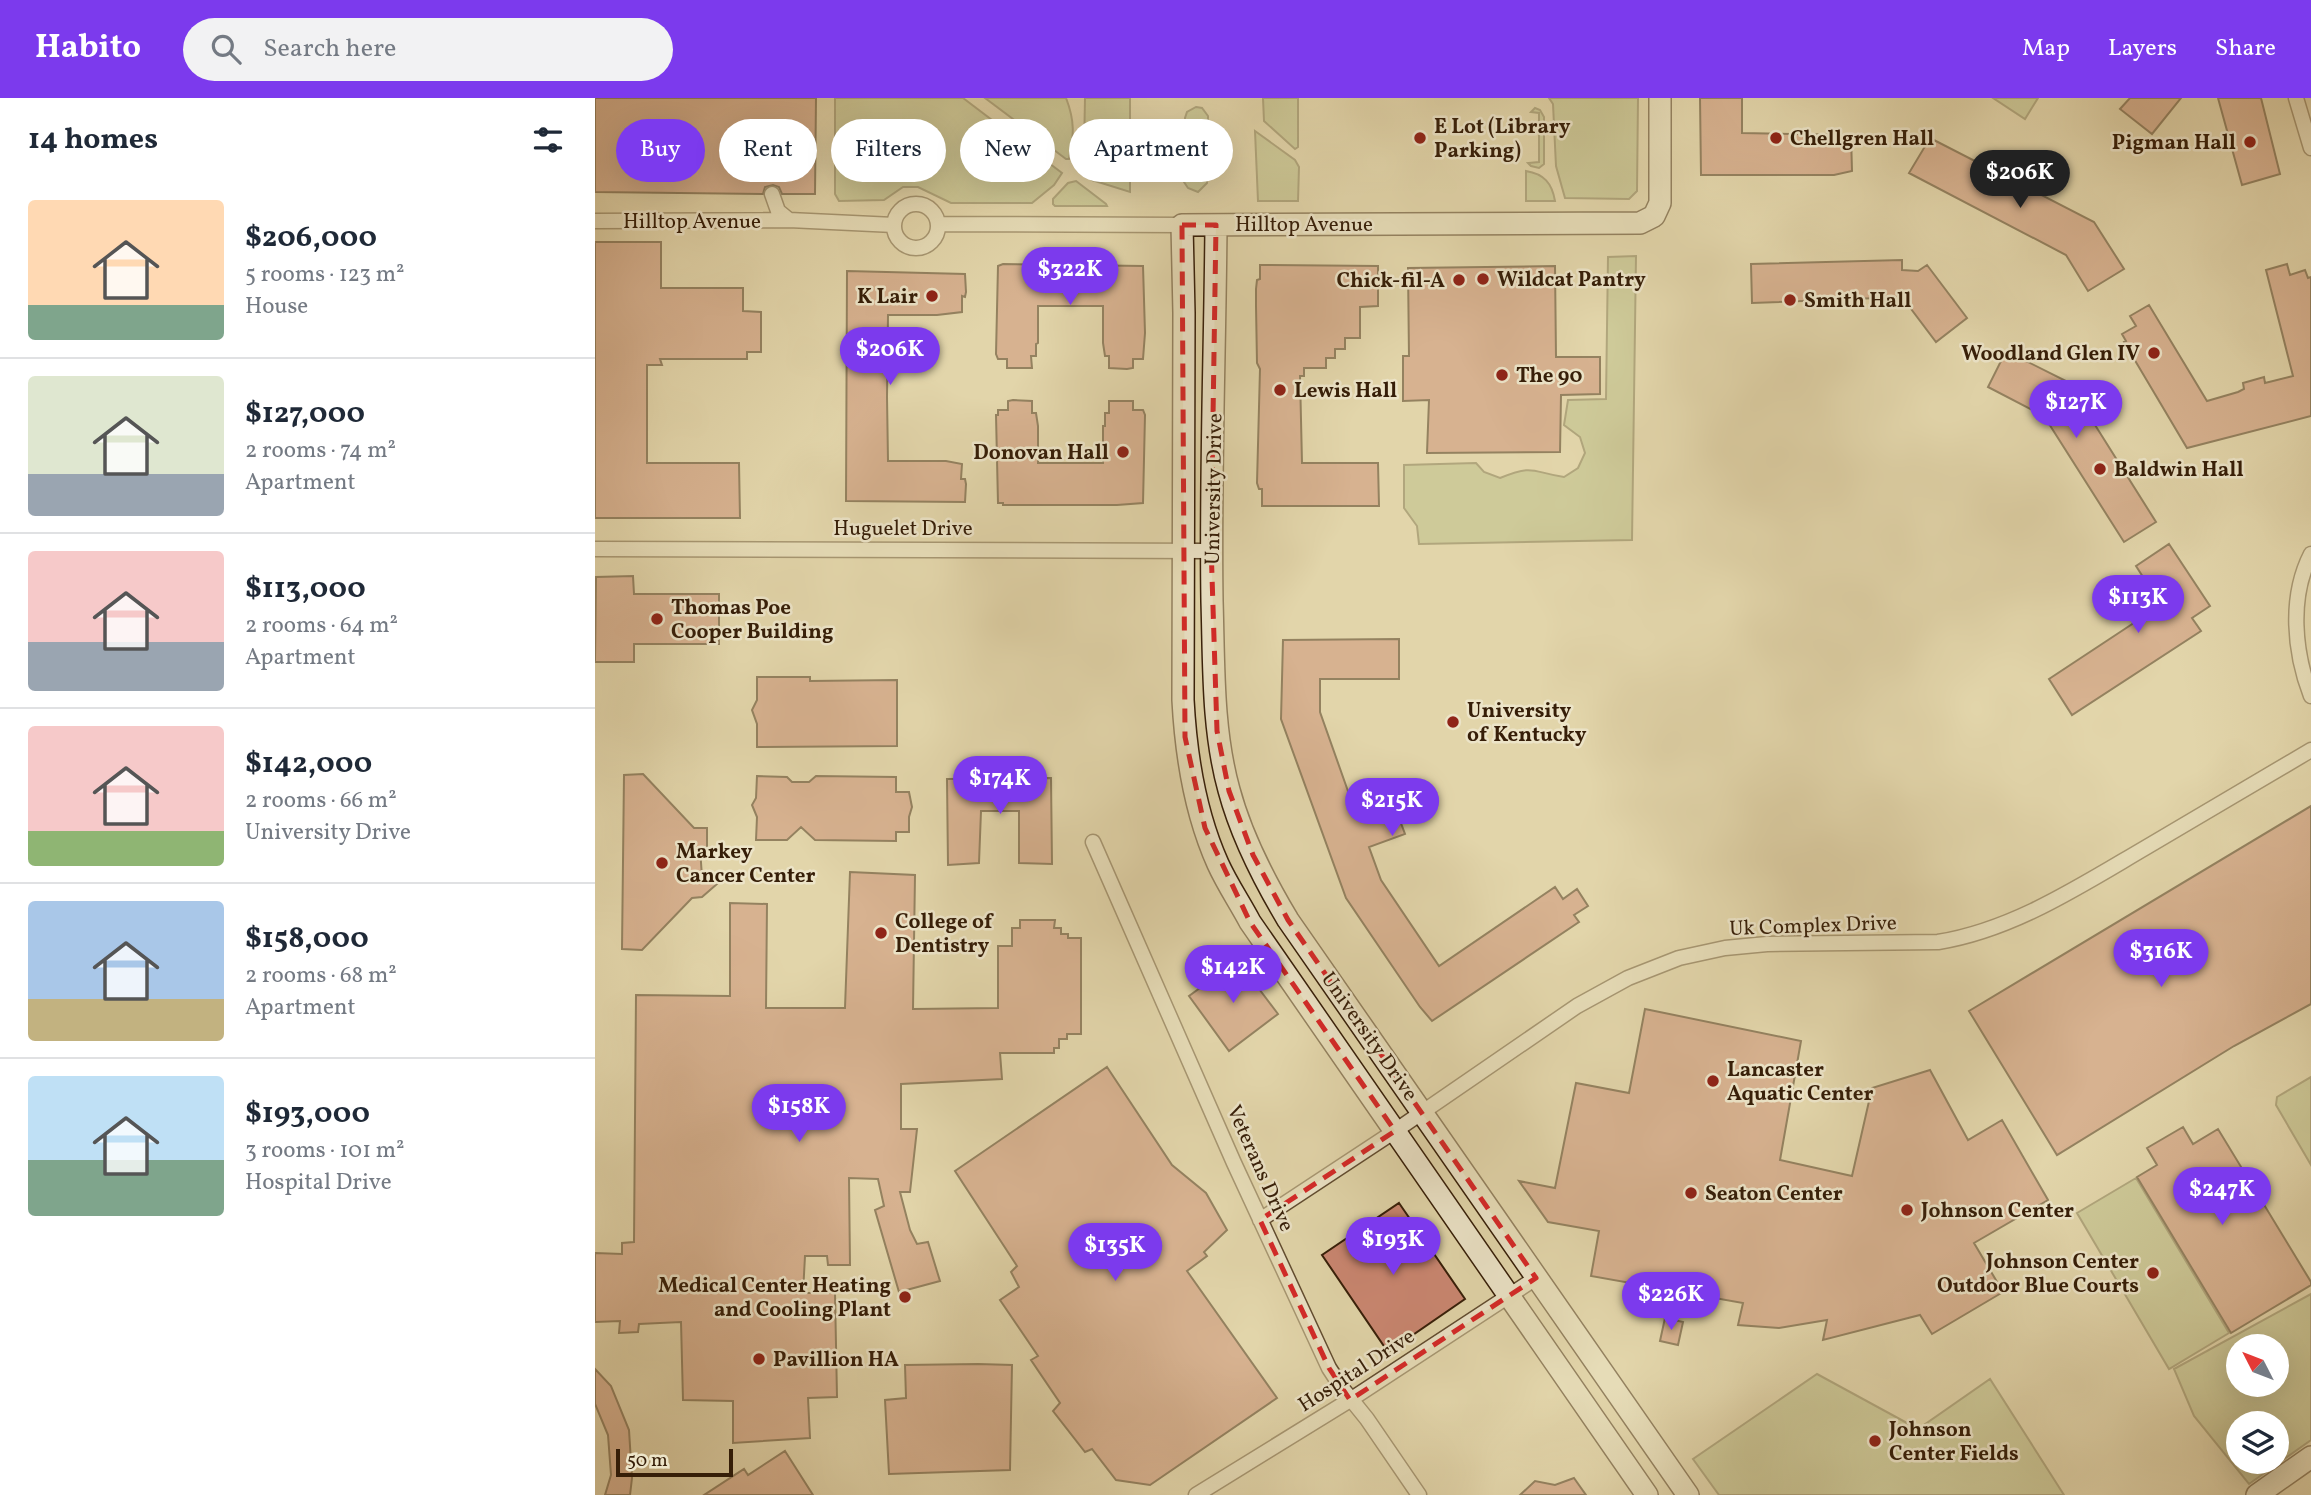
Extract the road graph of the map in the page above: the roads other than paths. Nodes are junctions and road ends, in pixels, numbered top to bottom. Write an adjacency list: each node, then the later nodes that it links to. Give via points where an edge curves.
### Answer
1 (1660, 98): 10 (street, Hilltop Avenue, via 1660,203 1654,216 1640,223)
2 (2296, 98): 3 (street)
3 (2311, 148)
4 (772, 194): 5 (street, via 778,211)
5 (789, 220): 6 (street, Hilltop Avenue); 8 (street, Hilltop Avenue)
6 (595, 221)
7 (938, 224): 8 (street, via 928,207 916,204 903,208); 8 (street, via 930,243 917,247 904,243); 9 (street, Hilltop Avenue)
8 (894, 225)
9 (1182, 225): 10 (street, Hilltop Avenue); 12 (street, University Drive)
10 (1216, 225): 13 (street, University Drive)
11 (595, 549): 12 (street, Huguelet Drive)
12 (1185, 550): 13 (street, Huguelet Drive); 19 (street, University Drive, via 1185,737 1206,831 1250,922)
13 (1211, 551): 18 (street, University Drive, via 1217,731 1229,791 1253,855 1270,889)
14 (2311, 554): 15 (street, via 2298,597 2296,641)
15 (2311, 696)
16 (2311, 750): 18 (street, Uk Complex Drive, via 2079,887 2015,919 1962,938 1725,948 1679,958 1628,978 1577,1006)
17 (1093, 842): 20 (street, Veterans Drive)
18 (1422, 1112): 19 (street, Uk Complex Drive); 21 (street, University Drive)
19 (1395, 1131): 20 (street, Uk Complex Drive); 22 (street, University Drive)
20 (1260, 1220): 23 (street, Veterans Drive, via 1329,1368)
21 (1536, 1278): 22 (street, Hospital Drive); 28 (street, University Drive)
22 (1510, 1296): 23 (street, Hospital Drive); 27 (street, University Drive)
23 (1350, 1400): 25 (street, Hospital Drive); 26 (street, Veterans Drive)
24 (2311, 1457): 29 (street)
25 (1196, 1495)
26 (1419, 1495)
27 (1647, 1495)
28 (1688, 1495)
29 (2257, 1495)

